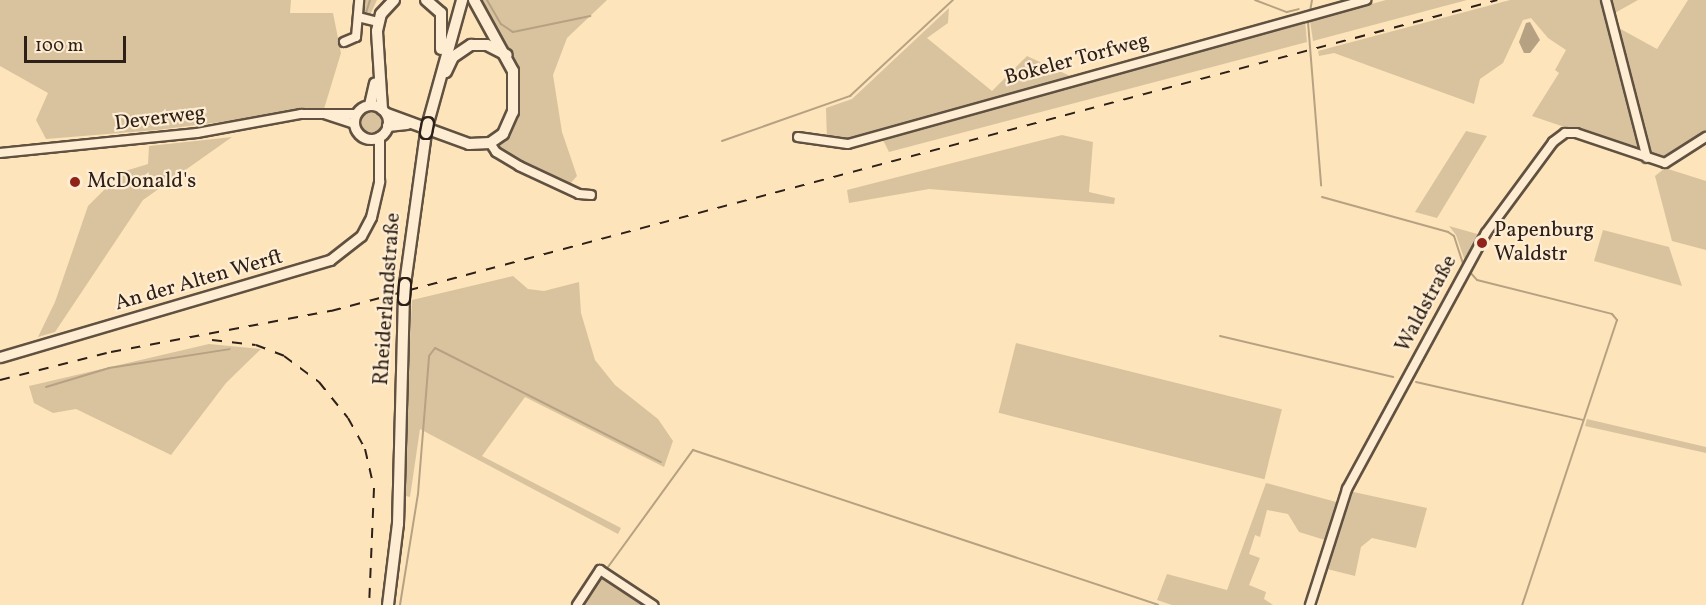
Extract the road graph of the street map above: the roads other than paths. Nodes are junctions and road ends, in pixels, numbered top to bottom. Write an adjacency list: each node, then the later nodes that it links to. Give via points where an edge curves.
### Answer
1 (359, 0): 8 (street)
2 (394, 0): 9 (main road, via 384,8)
3 (426, 0): 12 (main road, via 441,13)
4 (462, 0): 12 (main road, Rheiderlandstraße)
5 (474, 0): 11 (main road)
6 (1366, 0): 19 (street, Bokeler Torfweg, via 848,144)
7 (1606, 0): 24 (street)
8 (358, 17): 9 (street); 10 (street, via 356,37)
9 (378, 22): 13 (main road)
10 (344, 42)
11 (507, 56): 14 (main road, via 487,45 465,47 453,57); 22 (main road, via 514,78 513,112 503,134)
12 (444, 59): 14 (main road, Rheiderlandstraße)
13 (378, 75): 15 (main road); 16 (main road)
14 (436, 90): 28 (main road, Rheiderlandstraße, bridge, via 405,284 398,524)
15 (370, 105): 16 (street); 17 (street)
16 (386, 116): 18 (street); 22 (main road, via 470,144)
17 (355, 119): 21 (street, via 359,134); 23 (street, Deverweg, via 302,114 148,139)
18 (379, 137): 21 (street); 26 (street, An der Alten Werft)
19 (798, 137)
20 (1706, 137): 24 (street, via 1665,164)
21 (368, 139): 26 (street, An der Alten Werft)
22 (490, 143): 25 (street, via 496,152 519,166 579,194)
23 (0, 153)
24 (1647, 158): 31 (street, Waldstraße, via 1576,133 1564,133 1553,142 1486,233 1347,489)
25 (591, 195)
26 (376, 199): 27 (street, An der Alten Werft, via 361,236 330,260)
27 (0, 357)
28 (388, 605)
29 (577, 605): 30 (street, via 600,570)
30 (654, 605)
31 (1310, 605)

